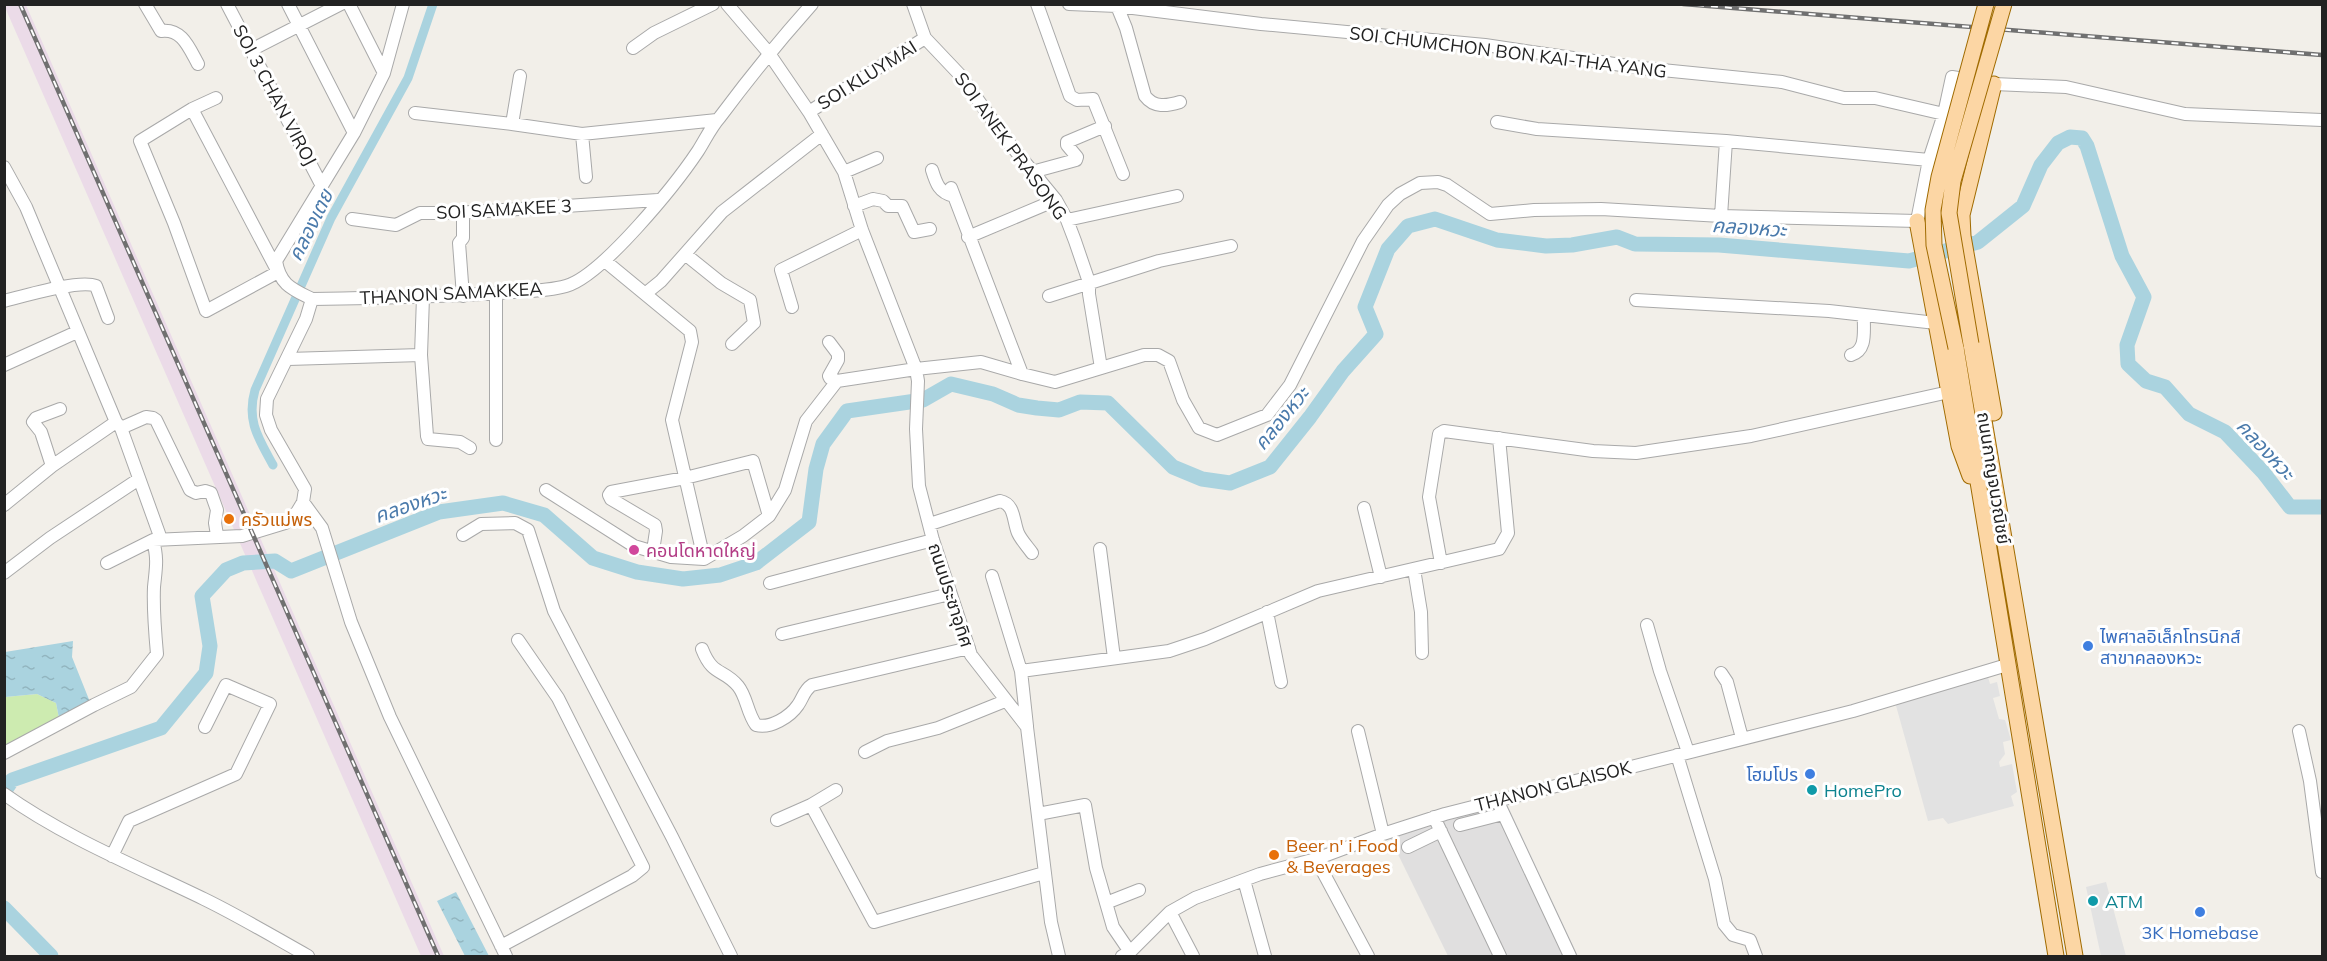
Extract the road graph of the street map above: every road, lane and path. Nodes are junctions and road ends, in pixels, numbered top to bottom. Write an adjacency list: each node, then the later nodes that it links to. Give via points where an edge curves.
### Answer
1 (145, 4): 21 (street, via 161,31 182,36)
2 (227, 4): 19 (street, SOI 3 CHAN VIROJ)
3 (288, 4): 16 (street)
4 (341, 4): 16 (street)
5 (349, 4): 22 (street)
6 (403, 4): 22 (street)
7 (713, 4): 18 (street, via 654,33)
8 (727, 4): 20 (street)
9 (812, 4): 20 (street)
10 (913, 4): 17 (street, SOI ANEK PRASONG)
11 (1037, 4): 35 (street, via 1070,96 1093,99)
12 (1069, 4): 15 (street, SOI CHUMCHON BON KAI-THA YANG)
13 (1986, 4): 82 (main road, ถนนกาญจนวณิชย์, bridge, via 1933,210 1934,245)
14 (2004, 4): 82 (main road, ถนนกาญจนวณิชย์, bridge, via 1953,182 1949,213)
15 (1117, 6): 26 (street, via 1145,96 1158,105); 30 (street, SOI CHUMCHON BON KAI-THA YANG, via 1485,45 1642,68 1782,82 1844,98 1875,98)
16 (299, 26): 19 (street); 36 (street)
17 (925, 38): 28 (street, SOI KLUYMAI); 45 (street, SOI ANEK PRASONG, via 961,75)
18 (633, 48)
19 (251, 50): 48 (street, SOI 3 CHAN VIROJ)
20 (768, 52): 28 (street); 31 (street, THANON SAMAKKEA)
21 (198, 64)
22 (384, 73): 36 (street)
23 (520, 76): 34 (street)
24 (1994, 84): 30 (street, via 1952,77); 32 (street, via 2066,87 2185,114); 101 (main road, via 1962,215 1998,442)
25 (216, 98): 27 (street)
26 (1180, 102)
27 (192, 109): 64 (street); 64 (street, via 140,141 206,311)
28 (809, 112): 38 (street)
29 (415, 113): 34 (street)
30 (1944, 114): 41 (street)
31 (717, 120): 37 (street); 50 (street, THANON SAMAKKEA)
32 (2322, 120)
33 (1497, 122): 39 (street, via 1538,129)
34 (512, 124): 37 (street)
35 (1105, 126): 45 (street, via 1067,142 1076,160); 46 (street)
36 (354, 133): 48 (street)
37 (582, 134): 47 (street)
38 (822, 134): 44 (street); 62 (street, via 722,212)
39 (1726, 141): 41 (street); 54 (street)
40 (878, 158): 44 (street)
41 (1929, 160): 57 (street)
42 (4, 167): 66 (street, via 26,207)
43 (932, 170): 60 (street, via 938,186 947,195 952,192)
44 (844, 172): 52 (street)
45 (1032, 172): 51 (street, SOI ANEK PRASONG)
46 (1124, 174)
47 (586, 177)
48 (322, 186): 64 (street, via 276,261)
49 (1177, 196): 56 (street)
50 (658, 200): 53 (street, SOI SAMAKEE 3); 63 (street, THANON SAMAKKEA)
51 (1056, 200): 56 (street, SOI ANEK PRASONG); 60 (street)
52 (854, 206): 58 (street, via 873,199 883,201 904,209 914,232); 59 (street)
53 (456, 213): 55 (street, SOI SAMAKEE 3, via 420,213 396,225); 69 (street, via 463,216 463,238 459,243)
54 (1721, 216): 57 (street); 87 (street, via 1601,209 1490,214 1447,185 1420,183 1388,205 1363,241 1290,386 1267,415 1217,435 1199,428 1168,361 1158,355 1144,355)
55 (352, 219)
56 (1067, 220): 65 (street, SOI ANEK PRASONG)
57 (1917, 220): 78 (main road)
58 (930, 229)
59 (862, 230): 75 (street, via 782,270); 89 (street)
60 (968, 237): 88 (street)
61 (1231, 246): 65 (street)
62 (685, 254): 68 (street); 81 (street, via 750,300 754,323)
63 (606, 261): 67 (street, THANON SAMAKKEA, via 566,286); 68 (street)
64 (278, 272): 72 (street, via 286,285)
65 (1089, 282): 70 (street); 87 (street, SOI ANEK PRASONG)
66 (59, 288): 74 (street); 77 (street, via 96,286); 79 (street)
67 (496, 293): 69 (street, THANON SAMAKKEA); 95 (street)
68 (645, 294): 98 (street, via 690,331 692,342 672,420)
69 (463, 296): 71 (street, THANON SAMAKKEA)
70 (1049, 296)
71 (423, 297): 72 (street, THANON SAMAKKEA); 83 (street)
72 (312, 299): 85 (street)
73 (1636, 300): 76 (street)
74 (4, 301)
75 (792, 307)
76 (1864, 315): 78 (street); 84 (street, via 1863,347)
77 (108, 318)
78 (1936, 324): 91 (main road)
79 (77, 332): 86 (street); 93 (street)
80 (829, 342): 90 (street, via 838,360 829,376)
81 (732, 344)
82 (1963, 346): 101 (main road, ถนนกาญจนวณิชย์); 102 (main road, ถนนกาญจนวณิชย์)
83 (421, 355): 85 (street); 96 (street, via 428,439 460,442)
84 (1851, 355)
85 (288, 359): 103 (street, via 267,399 266,415 305,489)
86 (4, 365)
87 (1101, 368): 88 (street, via 1055,382)
88 (1022, 374): 89 (street, via 981,362)
89 (917, 375): 90 (street); 107 (street, ถนนประชาอุทิศ, via 918,486)
90 (837, 381): 106 (street, via 806,422 785,490)
91 (1948, 392): 94 (street, via 1750,436 1636,453); 102 (main road, via 1959,446)
92 (60, 409): 97 (street, via 33,422 41,432)
93 (118, 425): 97 (street); 99 (street); 109 (street, via 146,417 156,420 190,490 211,493 217,510)
94 (1499, 438): 117 (street, via 1508,533 1504,543 1499,549); 117 (street, via 1444,431 1440,434 1429,497)
95 (496, 440)
96 (470, 448)
97 (52, 466): 104 (street)
98 (685, 478): 106 (street, via 753,461); 113 (street, via 609,494 655,525); 115 (street)
99 (139, 479): 110 (street); 119 (street)
100 (546, 490): 113 (street, via 634,546)
101 (1996, 495): 177 (main road, ถนนกาญจนวณิชย์)
102 (1979, 498): 132 (main road, ถนนกาญจนวณิชย์)
103 (303, 502): 109 (street, via 285,523 242,536); 165 (street, via 321,528 351,622 390,717)
104 (4, 505)
105 (1364, 508): 121 (street)
106 (769, 516): 115 (street)
107 (930, 524): 111 (street, ถนนประชาอุทิศ); 114 (street, via 1006,502 1018,534)
108 (463, 534): 168 (street, via 481,524 514,523 528,530 554,611)
109 (217, 536): 110 (street)
110 (157, 539): 116 (street); 143 (street, via 157,654 131,687)
111 (933, 540): 122 (street); 123 (street, ถนนประชาอุทิศ)
112 (1100, 549): 131 (street)
113 (653, 551): 115 (street, via 670,557)
114 (1032, 554)
115 (704, 559)
116 (107, 563)
117 (1441, 563): 118 (street)
118 (1414, 569): 121 (street); 130 (street)
119 (4, 573)
120 (992, 576): 133 (street)
121 (1381, 577): 124 (street, via 1318,591)
122 (770, 583)
123 (950, 594): 126 (street); 128 (street, ถนนประชาอุทิศ)
124 (1267, 612): 131 (street, via 1169,651); 135 (street)
125 (1647, 625): 144 (street)
126 (782, 634)
127 (518, 640): 165 (street, via 558,698 643,867)
128 (969, 648): 129 (street, via 812,685 791,714 761,727 751,718 736,683 710,666); 136 (street, ถนนประชาอุทิศ)
129 (702, 649)
130 (1422, 653)
131 (1114, 658): 133 (street)
132 (2007, 666): 141 (street, THANON GLAISOK, via 1853,711); 176 (main road, ถนนกาญจนวณิชย์)
133 (1021, 671): 138 (street)
134 (1721, 673): 141 (street)
135 (1281, 682)
136 (1005, 701): 138 (street, ถนนประชาอุทิศ); 142 (street, via 938,728 886,741)
137 (205, 727): 157 (street, via 226,685 270,704 236,774 129,821)
138 (1027, 727): 149 (street)
139 (1358, 731): 155 (street)
140 (2300, 731): 159 (street)
141 (1742, 738): 144 (street, THANON GLAISOK)
142 (866, 752)
143 (4, 753)
144 (1682, 753): 147 (street, THANON GLAISOK); 175 (street, via 1724,924 1733,935 1750,940)
145 (836, 790): 148 (street)
146 (4, 794): 157 (street)
147 (1497, 800): 150 (street); 151 (street, THANON GLAISOK)
148 (811, 804): 152 (street); 160 (street, via 874,922)
149 (1038, 814): 160 (street); 163 (street, via 1085,805)
150 (1503, 814): 153 (street); 174 (street)
151 (1434, 817): 154 (street); 155 (street, THANON GLAISOK)
152 (777, 820)
153 (1460, 825)
154 (1441, 831): 156 (street); 173 (street)
155 (1383, 834): 158 (street, THANON GLAISOK)
156 (1408, 847)
157 (112, 856): 167 (street, via 207,900)
158 (1316, 859): 161 (street, THANON GLAISOK); 172 (street)
159 (2322, 872)
160 (1044, 873): 169 (street)
161 (1244, 880): 164 (street, THANON GLAISOK); 171 (street)
162 (1139, 890): 163 (street)
163 (1106, 903): 166 (street)
164 (1170, 912): 166 (street, THANON GLAISOK); 170 (street)
165 (503, 951)
166 (1126, 954)
167 (308, 957)
168 (731, 957)
169 (1059, 957)
170 (1193, 957)
171 (1265, 957)
172 (1368, 957)
173 (1500, 957)
174 (1570, 957)
175 (1756, 957)
176 (2056, 957)
177 (2075, 957)

